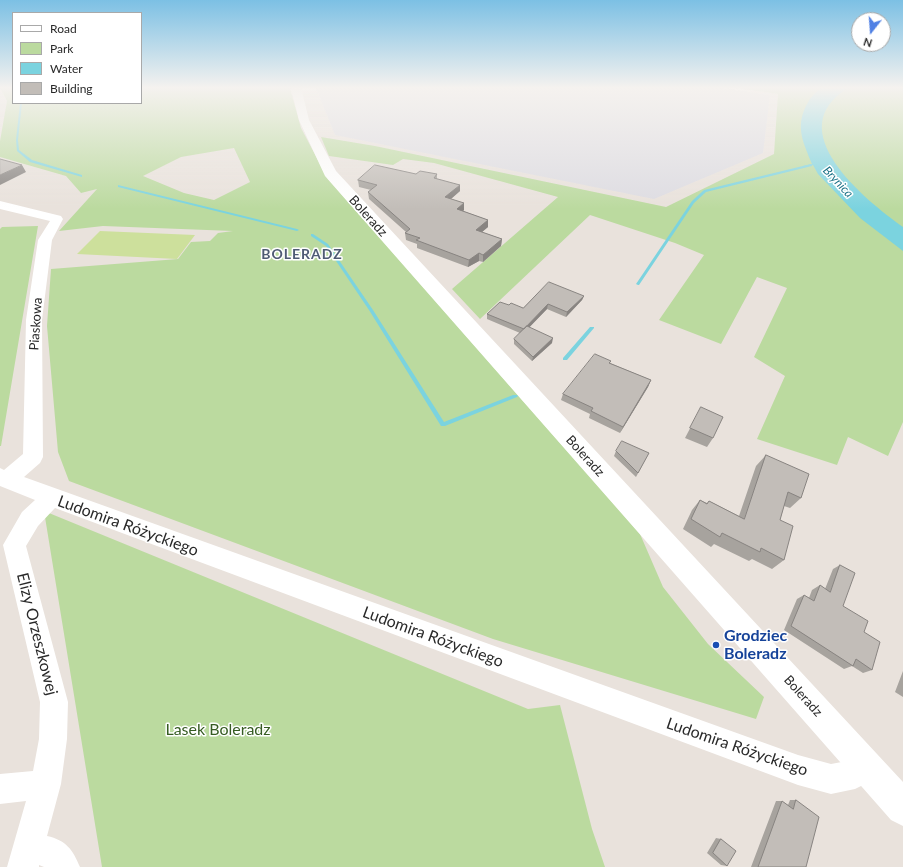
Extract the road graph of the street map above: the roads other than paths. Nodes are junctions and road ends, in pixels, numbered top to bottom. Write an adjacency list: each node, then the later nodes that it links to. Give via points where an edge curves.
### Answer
1 (308, 128): 5 (street, Boleradz, via 330,173)
2 (0, 205): 3 (street, Piaskowa, via 57,219 44,240 34,320 33,457)
3 (4, 479): 4 (street, Ludomira Różyckiego)
4 (52, 498): 5 (street, Ludomira Różyckiego, via 798,770 831,779 855,774); 6 (street, Elizy Orzeszkowej, via 30,519 14,545 54,702 53,739)
5 (863, 763): 8 (street, Boleradz)
6 (46, 784): 7 (street); 9 (street, Elizy Orzeszkowej)
7 (0, 789)
8 (903, 808)
9 (26, 857): 10 (street, via 53,853)
10 (64, 867)

